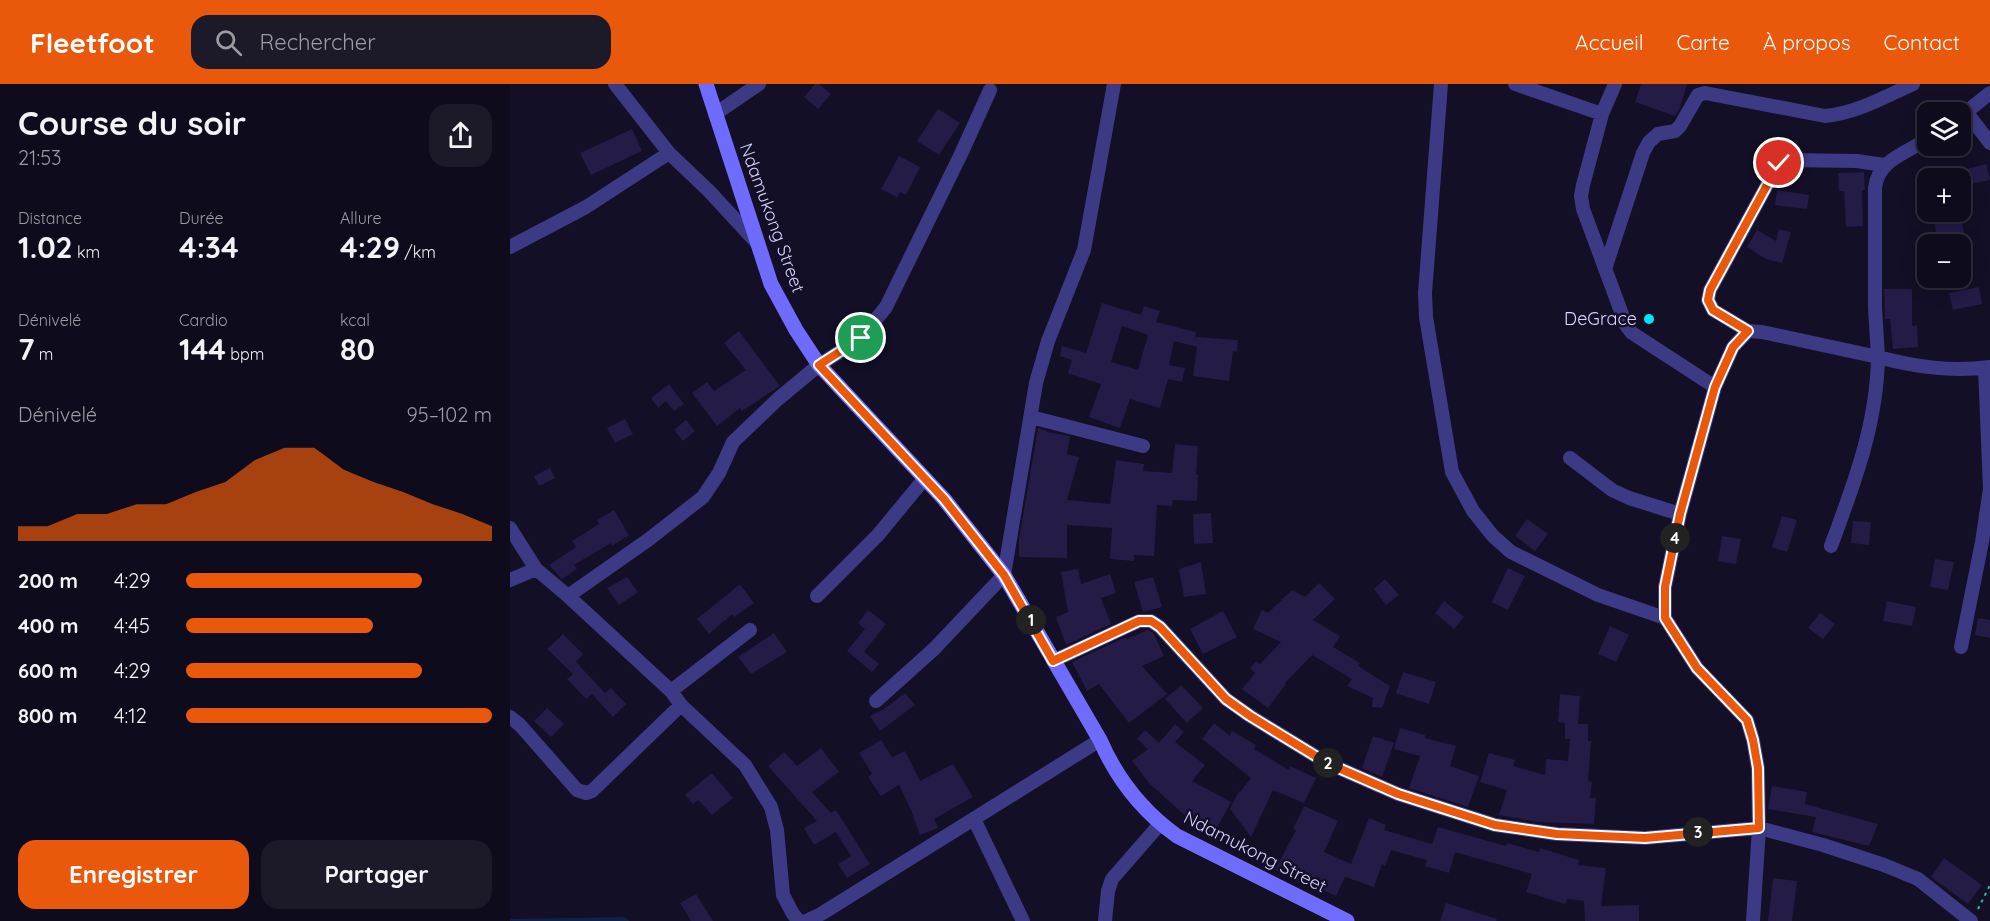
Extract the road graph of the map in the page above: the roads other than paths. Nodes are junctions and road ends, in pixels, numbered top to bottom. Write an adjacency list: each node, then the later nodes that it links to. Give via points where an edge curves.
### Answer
1 (615, 84): 17 (street)
2 (706, 84): 12 (main road, Ndamukong Street)
3 (759, 84): 12 (street)
4 (1114, 84): 27 (street, via 1084,250 1048,341)
5 (1441, 84): 39 (street, via 1425,293 1452,472 1473,512 1511,552 1598,596)
6 (1515, 84): 13 (street)
7 (1615, 84): 13 (street)
8 (1913, 84): 21 (street, via 1857,110 1825,116 1705,93 1698,95 1680,126 1658,134 1643,153)
9 (990, 90): 24 (street, via 886,308 861,338)
10 (1990, 93): 11 (street)
11 (1971, 109)
12 (715, 114): 19 (main road, Ndamukong Street)
13 (1602, 114): 21 (street, via 1581,196)
14 (1971, 123): 15 (street)
15 (1990, 143)
16 (1917, 146): 18 (street)
17 (669, 153): 19 (street); 20 (street, via 586,207)
18 (1884, 165): 22 (street, via 1857,161 1779,163 1708,300 1713,310); 23 (street, via 1876,175 1875,188)
19 (757, 243): 24 (main road, Ndamukong Street, via 771,284)
20 (510, 247)
21 (1605, 269): 26 (street, via 1632,333)
22 (1748, 331): 23 (street); 26 (street, via 1733,347)
23 (1878, 357): 25 (street, via 1917,367); 33 (street, via 1877,389 1865,452)
24 (819, 365): 30 (main road, Ndamukong Street); 37 (street, via 733,442 703,498)
25 (1988, 368): 41 (street, via 1990,489)
26 (1715, 387): 31 (street)
27 (1031, 417): 28 (street); 35 (street)
28 (1143, 447)
29 (1570, 458): 31 (street, via 1612,490)
30 (925, 478): 35 (main road, Ndamukong Street); 38 (street, via 878,534)
31 (1680, 514): 39 (street, via 1665,587)
32 (510, 528): 34 (street)
33 (1831, 546)
34 (536, 569): 36 (street); 37 (street)
35 (1004, 575): 42 (main road, Ndamukong Street); 44 (street, via 934,649)
36 (510, 580)
37 (568, 596): 43 (street)
38 (817, 596)
39 (1665, 618): 50 (street, via 1697,668 1747,720 1758,768)
40 (750, 630): 43 (street)
41 (1961, 647)
42 (1053, 661): 47 (main road, Ndamukong Street); 50 (street, via 1139,621 1151,621 1226,699 1250,716 1327,763 1398,794 1495,825 1557,834 1645,838)
43 (670, 691): 45 (street)
44 (876, 701)
45 (681, 705): 46 (street, via 586,793 577,790); 52 (street, via 745,765 771,807 783,895)
46 (510, 717)
47 (1100, 740): 48 (street); 49 (main road, Ndamukong Street, via 1130,792)
48 (974, 819): 53 (street); 54 (street)
49 (1160, 824): 55 (street, via 1113,879); 56 (main road, Ndamukong Street)
50 (1759, 828): 51 (street, via 1884,865 1918,879); 57 (street)
51 (1974, 916)
52 (799, 921)
53 (806, 921)
54 (1023, 921)
55 (1105, 921)
56 (1347, 921)
57 (1753, 921)

